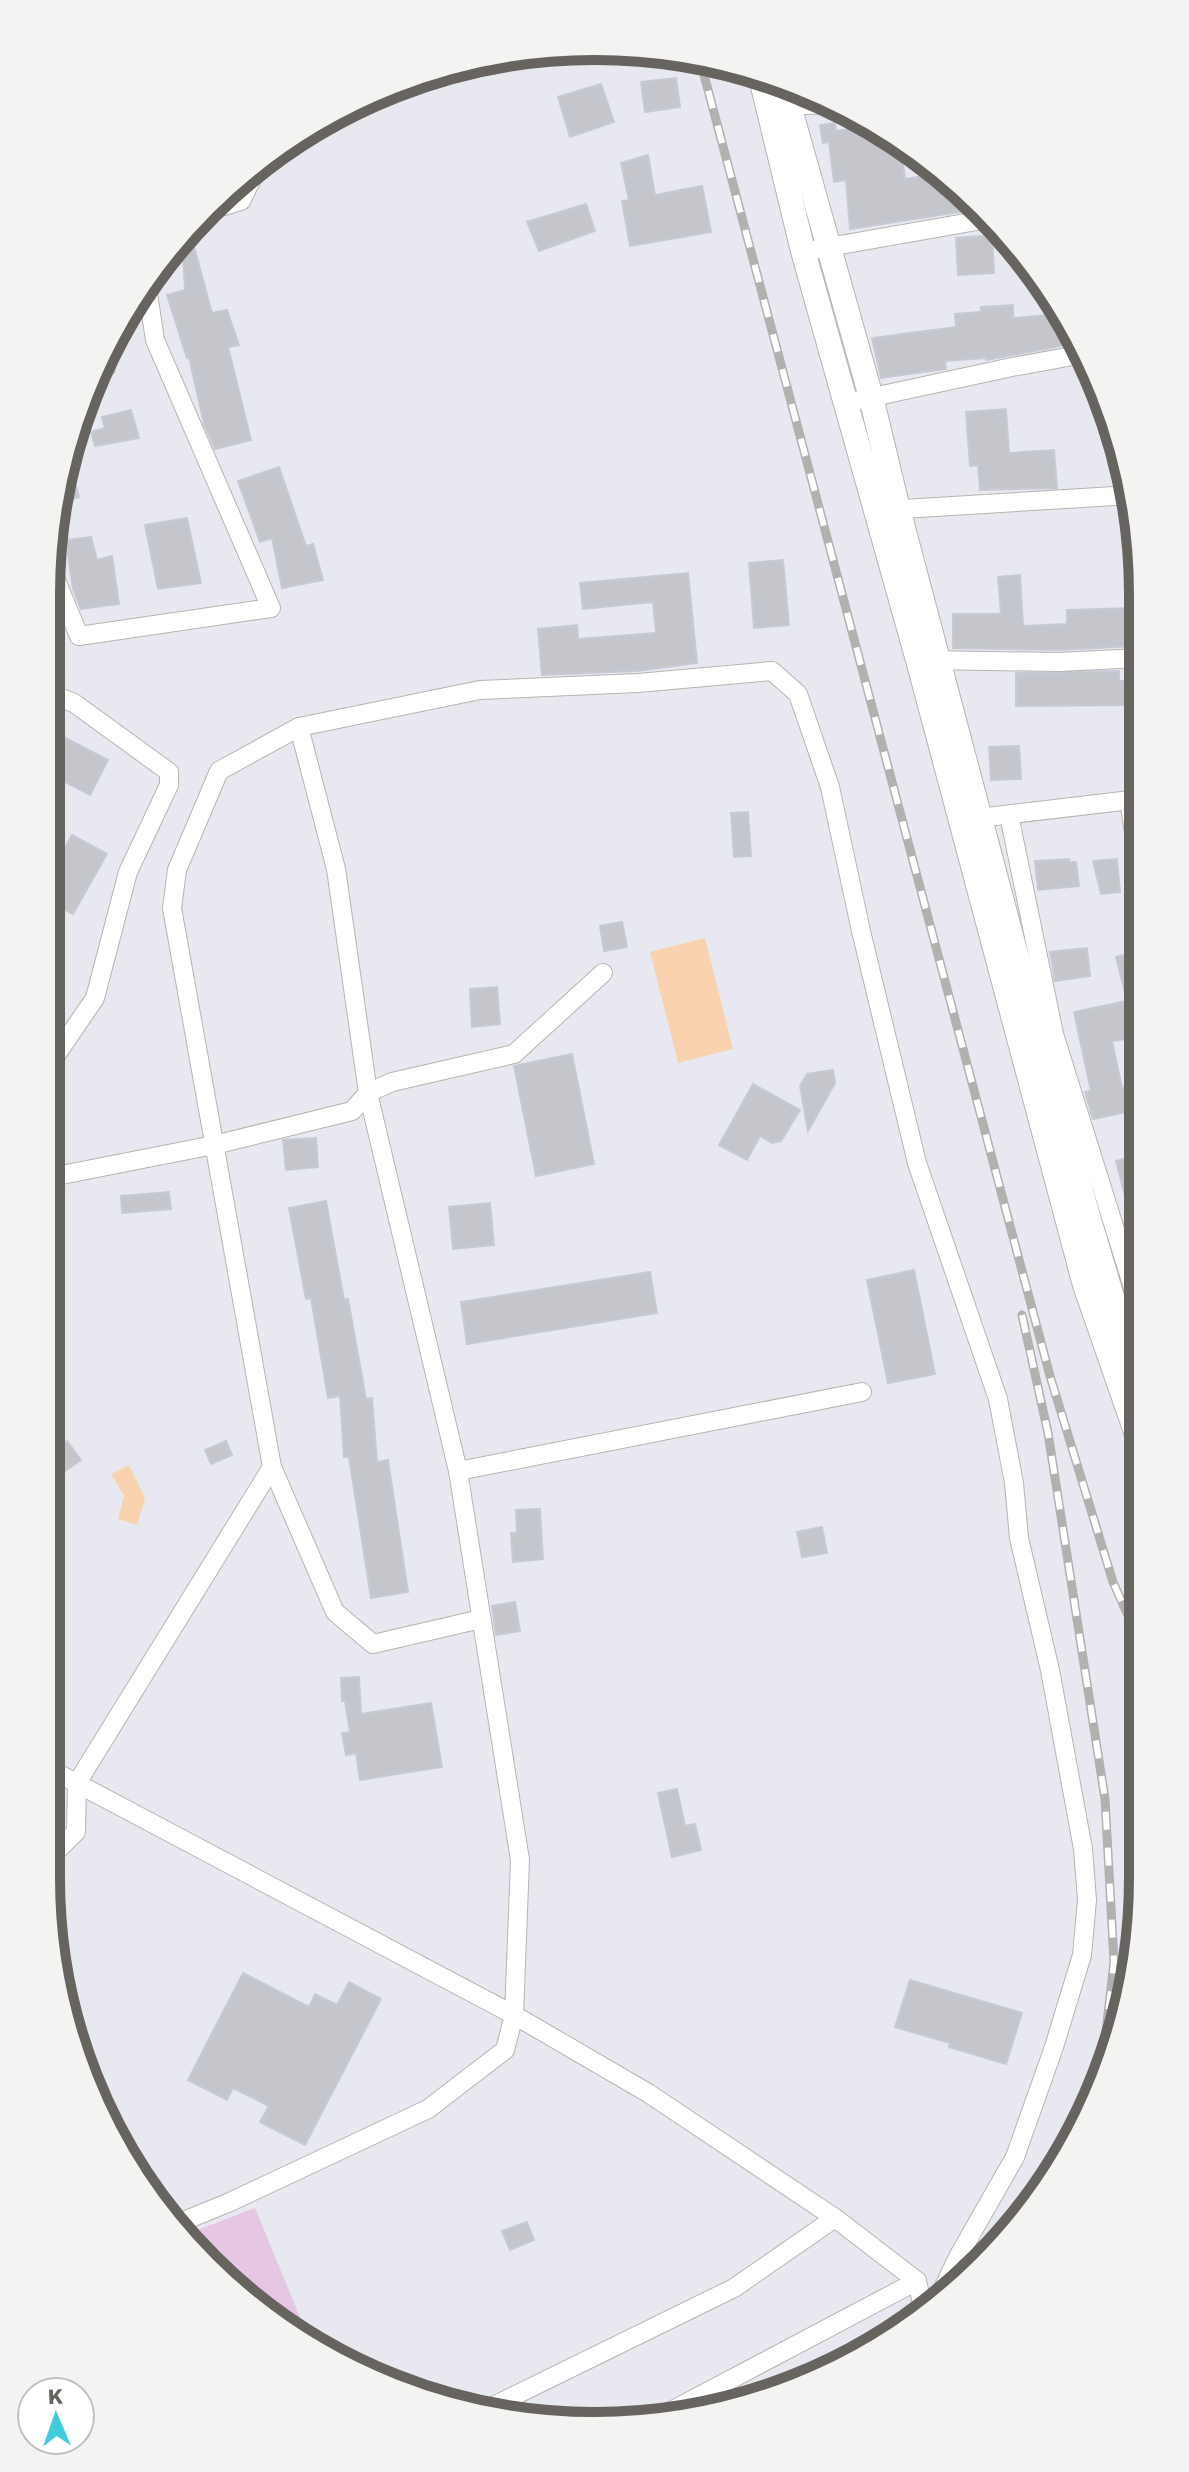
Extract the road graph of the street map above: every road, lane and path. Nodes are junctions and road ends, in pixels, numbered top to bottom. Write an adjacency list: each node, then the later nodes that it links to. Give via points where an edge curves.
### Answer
1 (769, 89): 4 (main road)
2 (780, 94): 4 (main road)
3 (808, 105): 4 (street)
4 (779, 106): 8 (main road); 9 (main road)
5 (247, 189): 6 (street, via 241,201)
6 (230, 204)
7 (976, 221): 8 (street)
8 (828, 247): 9 (street); 12 (main road)
9 (803, 251): 13 (main road)
10 (149, 300): 16 (street, via 155,340 271,608 79,636)
11 (1073, 356): 12 (street)
12 (871, 397): 13 (street); 15 (main road)
13 (847, 402): 15 (main road)
14 (1120, 496): 15 (street)
15 (887, 510): 18 (main road)
16 (60, 590)
17 (1129, 658): 18 (street)
18 (928, 660): 23 (main road)
19 (60, 698): 25 (street, via 169,772 169,785 128,872 95,998)
20 (299, 727): 26 (street, via 336,869); 27 (street, via 219,771 177,870 172,908); 42 (street, via 480,690 772,671 798,694 830,787 917,1163 998,1399 1019,1538 1083,1849 1087,1900 1082,1955 1054,2047 1015,2157)
21 (1129, 801): 22 (street)
22 (1009, 815): 23 (street); 29 (street, via 1054,1034)
23 (970, 819): 30 (main road); 32 (main road, via 1085,1285)
24 (603, 973): 26 (street, via 514,1054 392,1082)
25 (60, 1049)
26 (368, 1093): 27 (street, via 352,1111); 34 (street)
27 (214, 1145): 28 (street); 33 (street)
28 (60, 1175)
29 (1129, 1275)
30 (1129, 1354)
31 (862, 1392): 34 (street)
32 (1129, 1412)
33 (272, 1467): 35 (street, via 335,1612 373,1644); 37 (street)
34 (458, 1471): 35 (street)
35 (481, 1619): 39 (street, via 520,1860)
36 (60, 1774): 37 (street)
37 (77, 1783): 38 (street, via 76,1832); 39 (street)
38 (60, 1847)
39 (514, 2015): 40 (street, via 648,2093); 41 (street, via 505,2050 428,2109)
40 (835, 2218): 43 (street); 45 (street, via 734,2288)
41 (185, 2221)
42 (948, 2278)
43 (917, 2281): 44 (street); 46 (street)
44 (921, 2301)
45 (499, 2403)
46 (684, 2404)

